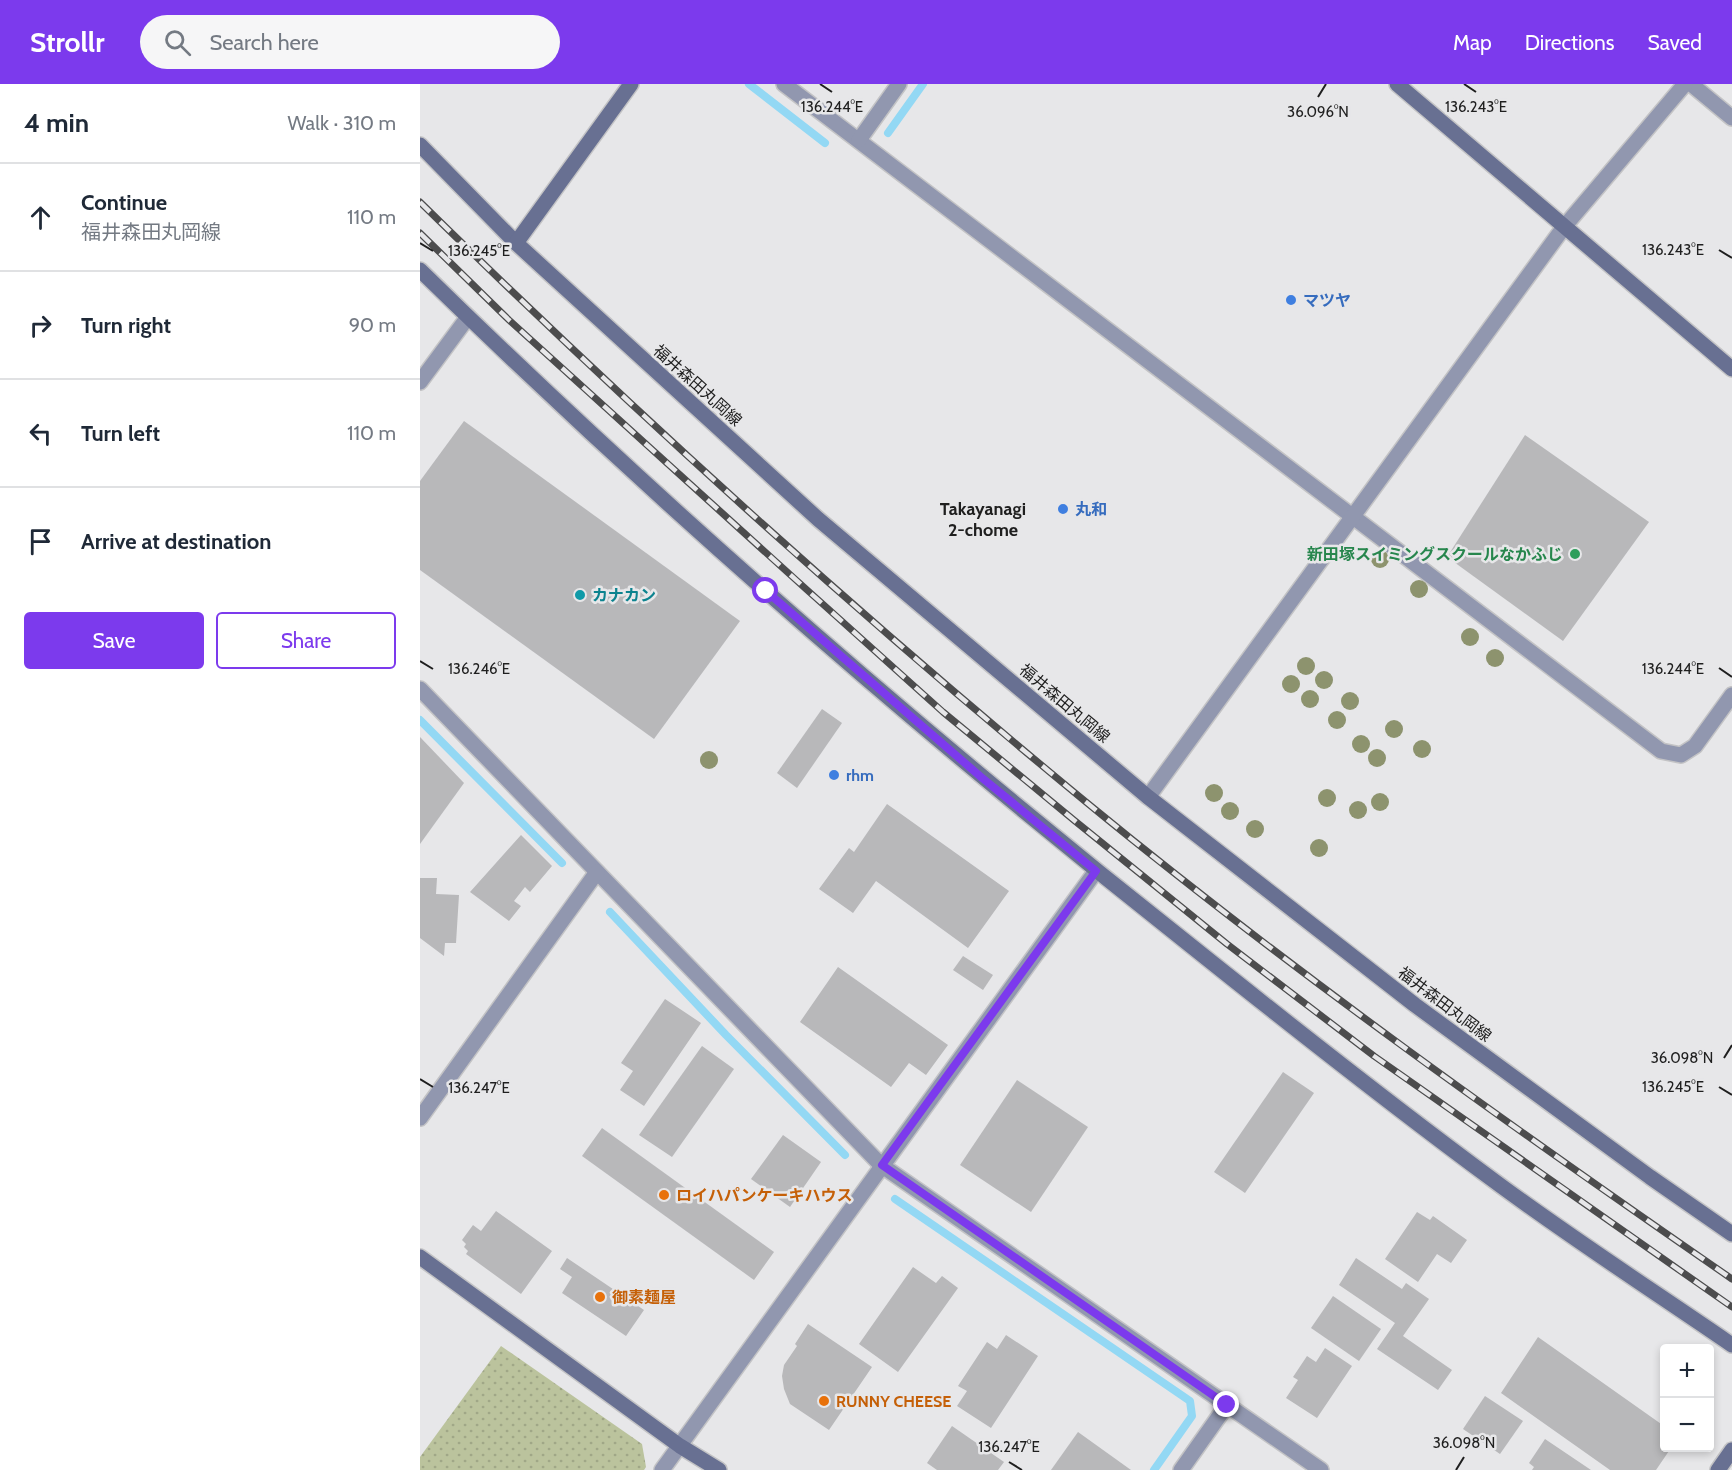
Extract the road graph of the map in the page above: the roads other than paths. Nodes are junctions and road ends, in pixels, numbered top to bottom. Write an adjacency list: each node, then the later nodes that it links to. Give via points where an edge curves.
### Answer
1 (631, 84): 11 (main road)
2 (784, 84): 8 (street)
3 (899, 84): 8 (street)
4 (1397, 84): 10 (main road)
5 (1685, 84): 10 (street)
6 (1691, 84): 7 (street)
7 (1732, 118)
8 (859, 140): 16 (street)
9 (420, 145): 11 (main road, 福井森田丸岡線)
10 (1564, 226): 14 (main road); 16 (street)
11 (516, 243): 19 (main road, 福井森田丸岡線, via 818,519)
12 (420, 270): 13 (main road)
13 (468, 317): 15 (street); 20 (main road, via 766,591)
14 (1732, 369)
15 (420, 382)
16 (1353, 517): 18 (street, via 1660,752 1681,755 1695,746); 19 (street)
17 (420, 689): 21 (street)
18 (1732, 695)
19 (1148, 797): 24 (main road, 福井森田丸岡線, via 1424,1011)
20 (1096, 871): 23 (street); 26 (main road, via 1496,1183)
21 (597, 872): 22 (street); 23 (street)
22 (420, 1118)
23 (882, 1165): 27 (street); 28 (street)
24 (1732, 1234)
25 (420, 1257): 28 (main road)
26 (1732, 1345)
27 (1227, 1405): 32 (street); 33 (street)
28 (680, 1446): 30 (street); 31 (main road)
29 (1732, 1450): 34 (main road)
30 (662, 1470)
31 (719, 1470)
32 (1181, 1470)
33 (1320, 1470)
34 (1718, 1470)

